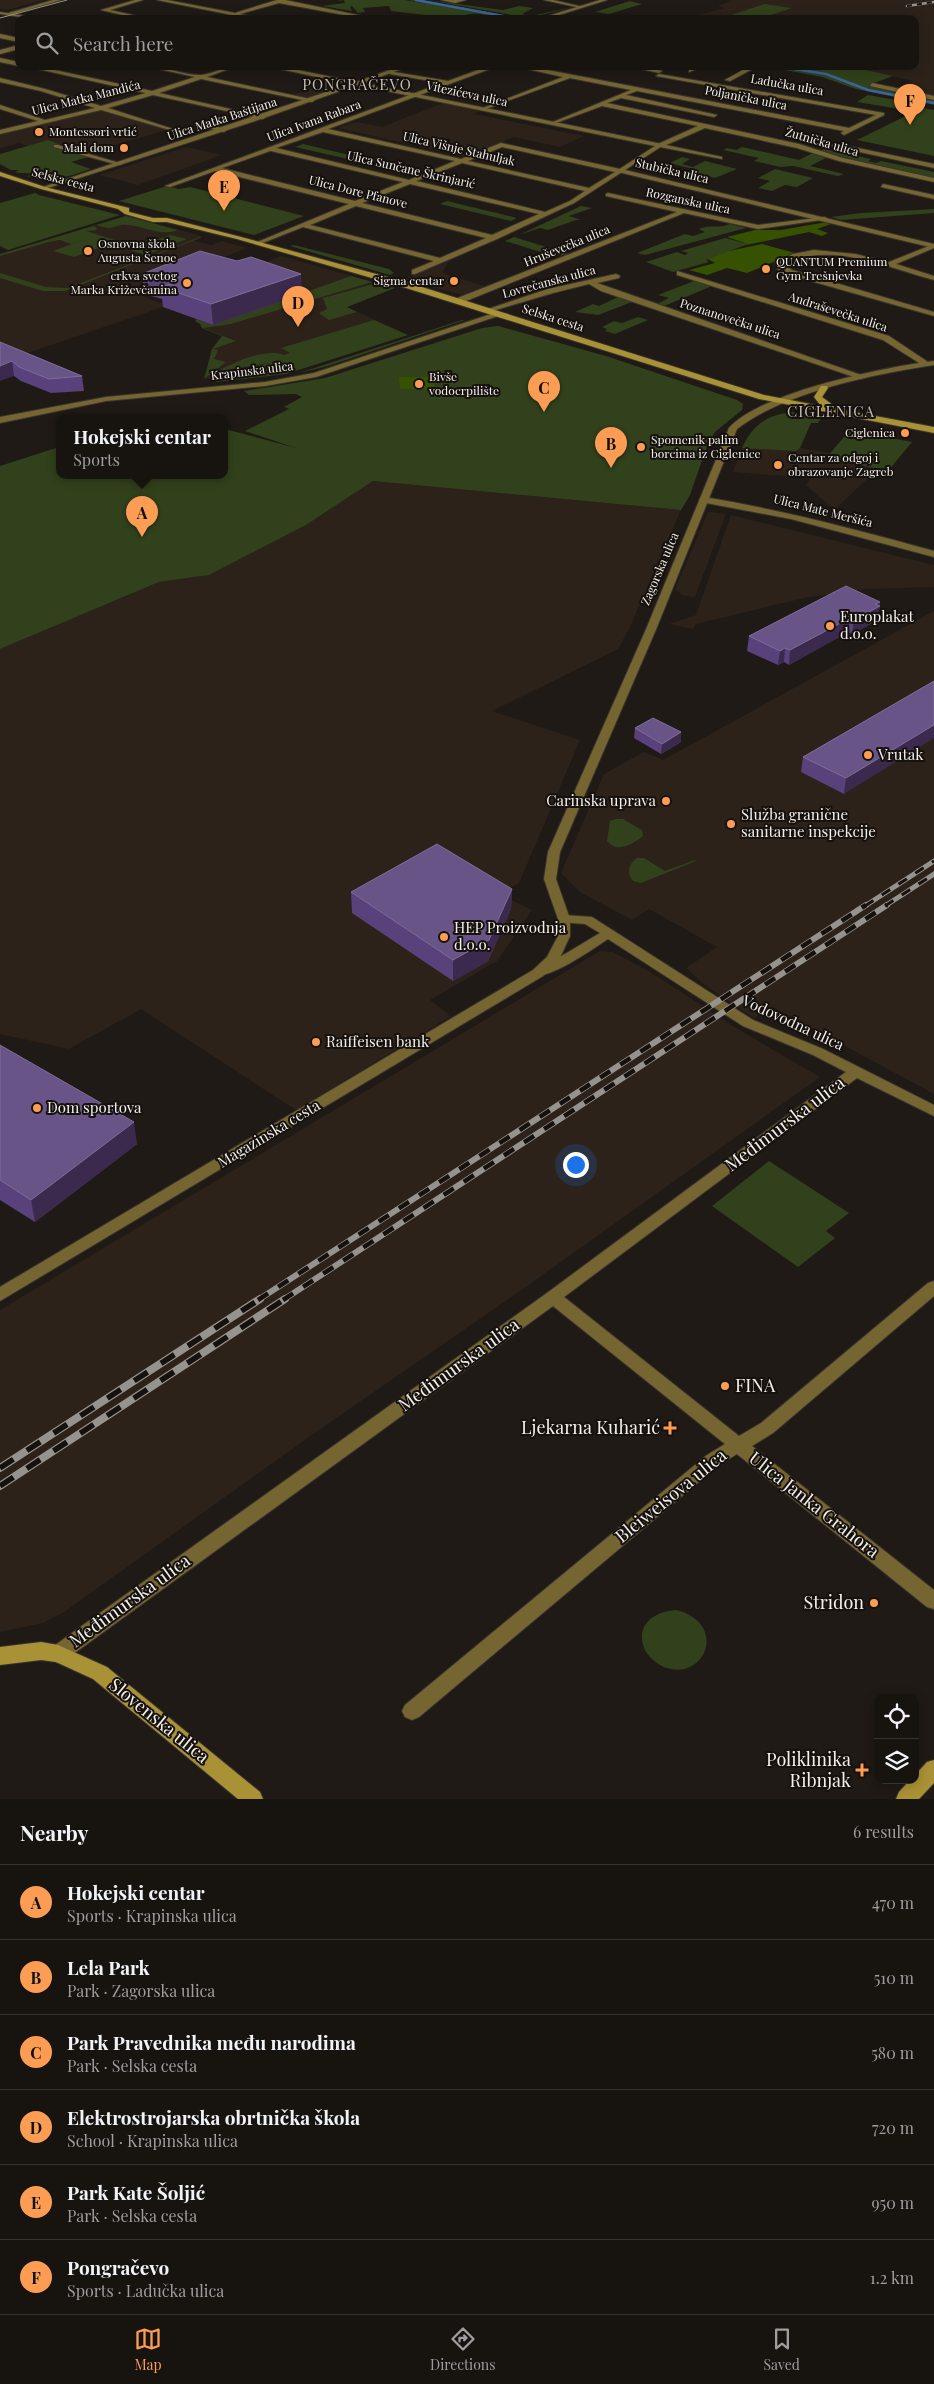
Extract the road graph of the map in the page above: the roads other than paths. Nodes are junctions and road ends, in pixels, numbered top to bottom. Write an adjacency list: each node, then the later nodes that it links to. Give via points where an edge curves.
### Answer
1 (59, 0): 11 (street)
2 (141, 0): 14 (street, via 103,10)
3 (159, 0): 12 (street)
4 (443, 0): 5 (street)
5 (464, 0)
6 (546, 0): 9 (street)
7 (605, 0): 9 (street)
8 (281, 1): 12 (street); 17 (street)
9 (581, 7): 18 (street)
10 (0, 14): 11 (street)
11 (8, 14): 13 (street)
12 (235, 14): 15 (street); 16 (street)
13 (15, 15)
14 (130, 15)
15 (232, 15)
16 (240, 15)
17 (354, 15)
18 (554, 15)
19 (0, 36): 20 (street)
20 (15, 39)
21 (15, 48): 22 (street)
22 (0, 52)
23 (0, 60): 24 (street)
24 (15, 63)
25 (47, 70): 36 (street); 48 (street)
26 (167, 70): 39 (street)
27 (222, 70): 39 (street, Ulica Matka Mandića)
28 (289, 70): 45 (street, Vitezićeva ulica)
29 (396, 70): 34 (street, Ulica Matka Baštijana)
30 (484, 70): 43 (street, Ulica Ivana Rabara)
31 (538, 70): 37 (street, Poljanička ulica)
32 (651, 70): 35 (street, Ladučka ulica)
33 (747, 70): 41 (street)
34 (390, 72): 43 (street); 45 (street, Ulica Matka Baštijana)
35 (661, 72): 47 (street); 66 (street, Ladučka ulica, via 882,114)
36 (34, 74)
37 (570, 76): 47 (street, Poljanička ulica); 56 (street)
38 (25, 77): 42 (street)
39 (201, 77): 48 (street, Ulica Matka Mandića); 52 (street)
40 (0, 80): 42 (street)
41 (728, 80)
42 (8, 82): 44 (street); 55 (street)
43 (449, 83): 49 (street, Ulica Ivana Rabara)
44 (0, 84)
45 (358, 84): 49 (street, Vitezićeva ulica); 52 (street, Ulica Matka Baštijana)
46 (872, 85): 51 (street)
47 (638, 88): 50 (street); 66 (street, Poljanička ulica)
48 (152, 93): 55 (street, Ulica Matka Mandića); 58 (street)
49 (417, 96): 56 (street, Vitezićeva ulica); 65 (street, Ulica Ivana Rabara)
50 (621, 96): 53 (street); 57 (street)
51 (934, 98)
52 (312, 100): 58 (street, Ulica Matka Baštijana)
53 (602, 104): 61 (street); 62 (street)
54 (0, 107): 59 (street)
55 (101, 108): 59 (street, Ulica Matka Mandića); 63 (street)
56 (484, 110): 61 (street, Vitezićeva ulica)
57 (714, 115)
58 (263, 117): 64 (street, Ulica Matka Baštijana)
59 (43, 121): 67 (street, Ulica Matka Mandića)
60 (197, 124): 64 (street)
61 (555, 124): 69 (street, Vitezićeva ulica)
62 (704, 126): 69 (street, Stubička ulica); 80 (street, Žutnička ulica)
63 (171, 130)
64 (224, 130): 75 (street, Ulica Matka Baštijana)
65 (323, 130): 72 (street, Ulica Ivana Rabara); 74 (street, Ulica Višnje Stahuljak)
66 (850, 130): 68 (street)
67 (0, 132)
68 (841, 134)
69 (660, 145): 73 (street, Vitezićeva ulica); 78 (street, Stubička ulica)
70 (834, 145): 76 (street)
71 (56, 146): 75 (street)
72 (270, 149): 77 (street, Ulica Ivana Rabara); 81 (street, Ulica Sunčane Škrinjarić)
73 (720, 158)
74 (461, 161): 78 (street, via 501,145); 81 (street); 85 (street, Ulica Višnje Stahuljak)
75 (120, 164): 84 (street, Ulica Matka Baštijana)
76 (934, 166)
77 (216, 169): 82 (street, Ulica Ivana Rabara); 88 (street, Ulica Dore Pfanove)
78 (620, 171): 85 (street); 91 (street, Stubička ulica)
79 (0, 174): 84 (main road, Selska cesta)
80 (934, 180)
81 (410, 182): 88 (street); 90 (street, Ulica Sunčane Škrinjarić)
82 (168, 186)
83 (883, 186): 87 (street)
84 (43, 188): 94 (main road, Selska cesta, via 153,220 167,220)
85 (590, 190): 90 (street)
86 (608, 195): 89 (street, Rozganska ulica)
87 (934, 197)
88 (356, 204): 92 (street); 93 (street, Ulica Dore Pfanove)
89 (684, 211): 91 (street, Rozganska ulica, via 764,227); 103 (street, Hruševečka ulica)
90 (546, 214): 93 (street)
91 (825, 218): 95 (street, Stubička ulica)
92 (303, 225): 94 (street); 96 (street)
93 (495, 238): 96 (street)
94 (258, 243): 103 (main road, Selska cesta)
95 (934, 246): 97 (street)
96 (443, 261): 98 (street)
97 (888, 265): 101 (street); 106 (street, via 824,251 799,254 778,265 789,272)
98 (415, 272)
99 (680, 272): 107 (street, Andraševečka ulica, via 886,338)
100 (616, 276): 102 (street, Lovrečanska ulica)
101 (934, 278)
102 (590, 282): 104 (street, Lovrečanska ulica); 108 (street, Poznanovečka ulica)
103 (458, 301): 104 (main road, Selska cesta)
104 (489, 310): 105 (main road, Selska cesta)
105 (500, 314): 110 (main road, Selska cesta); 112 (street, Krapinska ulica, via 316,375 265,384 106,399)
106 (934, 314)
107 (930, 363): 108 (street, Zagorska ulica)
108 (863, 377): 109 (street, Zagorska ulica)
109 (824, 388): 110 (street, Zagorska ulica); 111 (main road, via 818,394 821,402)
110 (781, 402): 111 (main road, Selska cesta); 114 (street, Zagorska ulica, via 751,414 733,428)
111 (853, 416): 113 (main road, Selska cesta)
112 (0, 420)
113 (934, 430)
114 (704, 500): 115 (street, Ulica Mate Meršića, via 793,516); 116 (street, Zagorska ulica, via 554,852 550,880)
115 (934, 554)
116 (564, 919): 117 (street, Vodovodna ulica, via 588,920); 118 (street, Magazinska cesta, via 564,936 559,949)
117 (609, 933): 118 (street, Magazinska cesta); 119 (street, Vodovodna ulica, via 748,1023)
118 (538, 973): 122 (street, Magazinska cesta)
119 (856, 1071): 120 (street, Vodovodna ulica); 123 (street, Međimurska ulica)
120 (934, 1111)
121 (934, 1287): 124 (street, Bleiweisova ulica, via 767,1428)
122 (0, 1295)
123 (553, 1297): 124 (street, Ulica Janka Grahora); 126 (street, Međimurska ulica)
124 (737, 1444): 125 (street, Ulica Janka Grahora); 128 (street, Bleiweisova ulica, via 713,1460)
125 (934, 1601)
126 (58, 1654): 127 (main road, via 14,1653); 130 (main road, Slovenska ulica, via 100,1673)
127 (0, 1656)
128 (412, 1711)
129 (934, 1769): 131 (main road)
130 (253, 1799)
131 (906, 1799)

